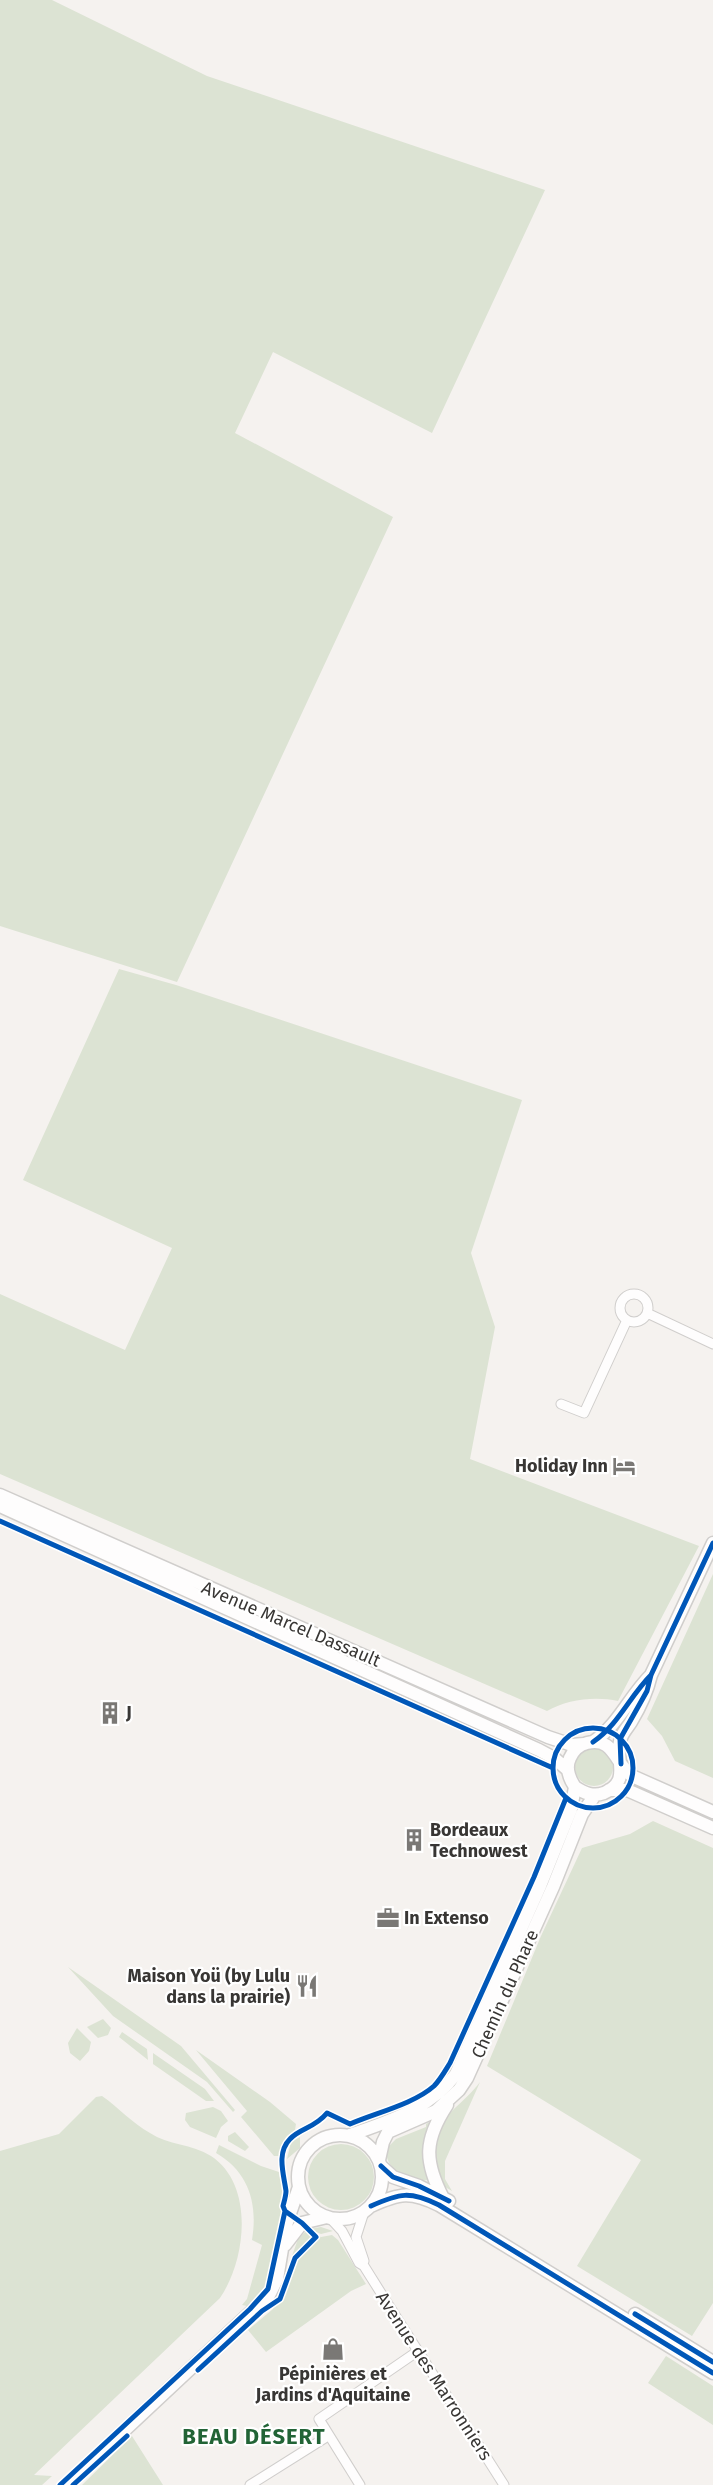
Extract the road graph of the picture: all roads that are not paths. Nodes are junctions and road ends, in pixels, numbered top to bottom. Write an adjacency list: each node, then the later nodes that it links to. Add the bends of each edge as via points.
1 (647, 1313): 2 (street, via 637,1322); 2 (street, via 645,1300 637,1295 627,1296 620,1307); 3 (street)
2 (626, 1320): 4 (street, via 584,1413)
3 (713, 1344)
4 (561, 1404)
5 (0, 1495): 9 (main road, Avenue Marcel Dassault, via 548,1737 572,1745)
6 (0, 1506): 11 (main road, Avenue Marcel Dassault, via 539,1750)
7 (713, 1543): 8 (main road)
8 (651, 1675): 9 (main road, via 615,1723); 10 (main road, via 647,1692 620,1739)
9 (588, 1743): 10 (main road, via 602,1743 611,1748); 11 (main road, via 570,1757)
10 (620, 1764): 13 (main road, via 618,1782); 15 (main road, via 632,1776)
11 (568, 1770): 12 (main road)
12 (575, 1787): 14 (main road); 18 (main road, Chemin du Phare, via 571,1809 540,1886 456,2074 428,2102)
13 (609, 1790): 14 (main road); 16 (main road, via 627,1790)
14 (595, 1795): 17 (main road, Chemin du Phare, via 582,1814 553,1887 467,2078)
15 (713, 1812)
16 (713, 1828)
17 (449, 2101): 19 (main road, Chemin du Phare, via 388,2132); 21 (main road, via 434,2125 428,2148 429,2162)
18 (350, 2135): 19 (main road, via 367,2144); 20 (main road, via 328,2136 313,2144 300,2164)
19 (380, 2163): 21 (main road, via 393,2177); 22 (main road, via 381,2187)
20 (299, 2187): 23 (main road, via 309,2206); 24 (main road, via 286,2225)
21 (443, 2198): 27 (main road)
22 (367, 2209): 23 (main road, via 348,2219); 25 (street, Avenue des Marronniers, via 356,2237); 28 (main road, via 402,2194 415,2195 439,2205)
23 (329, 2218): 24 (main road, via 302,2223); 25 (street, Avenue des Marronniers, via 342,2231)
24 (283, 2248): 30 (main road, via 274,2287 260,2305)
25 (364, 2266): 26 (street, Avenue des Marronniers)
26 (418, 2351): 29 (street, via 319,2420); 33 (street, Avenue des Marronniers)
27 (713, 2362)
28 (713, 2373)
29 (328, 2436): 31 (street); 32 (street)
30 (66, 2485)
31 (250, 2485)
32 (360, 2485)
33 (504, 2485)

